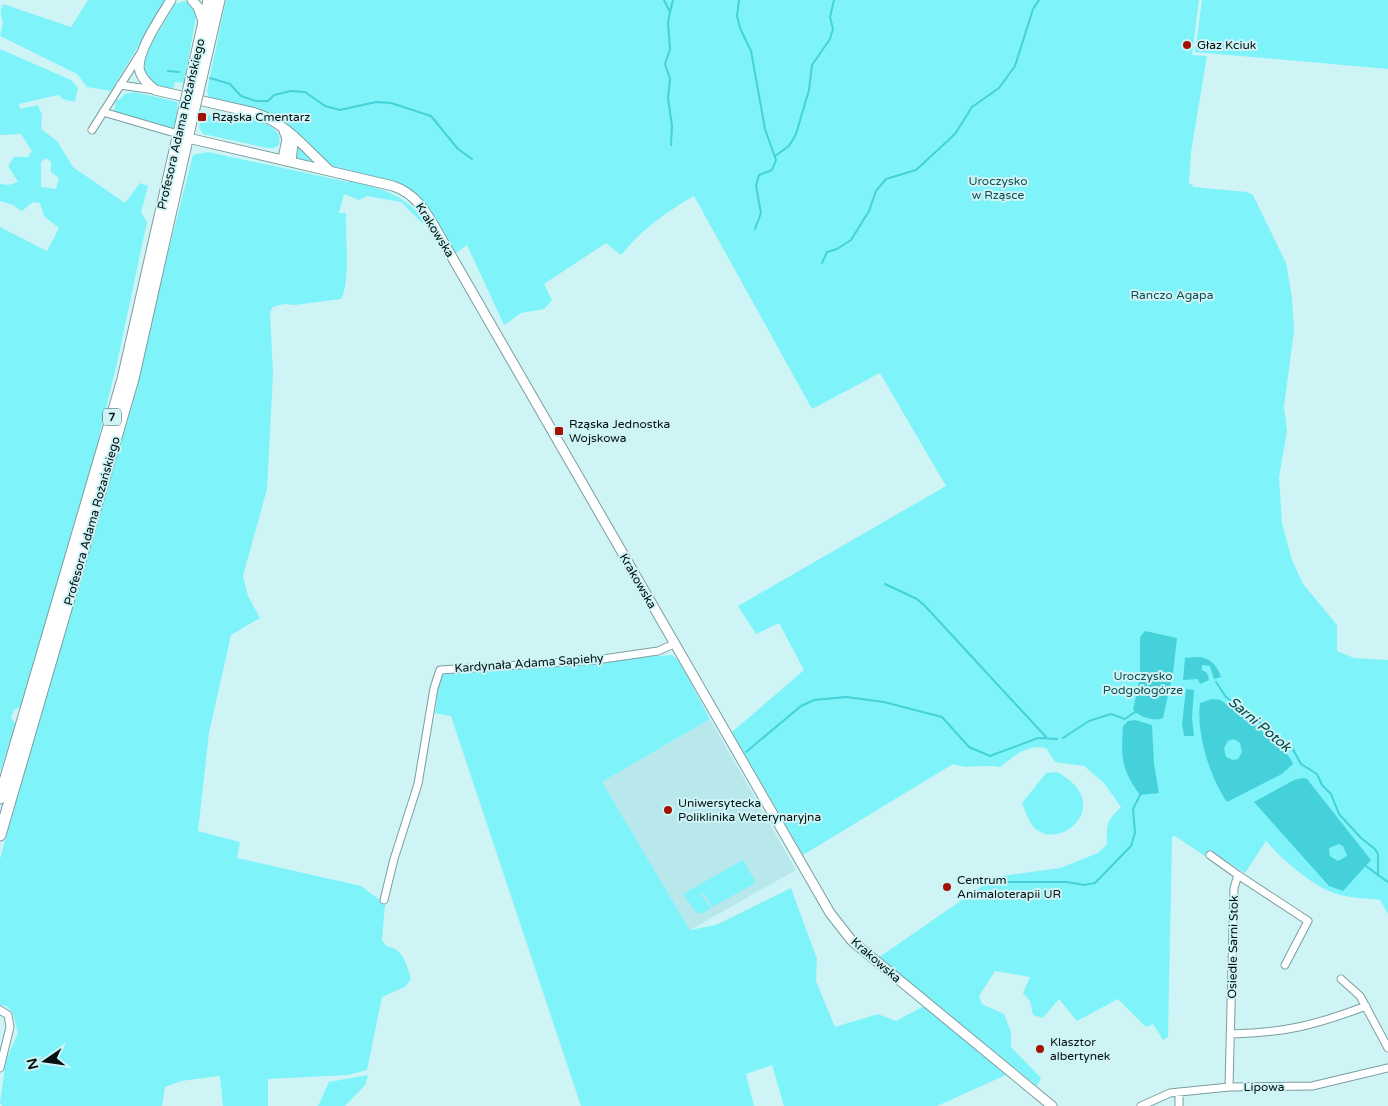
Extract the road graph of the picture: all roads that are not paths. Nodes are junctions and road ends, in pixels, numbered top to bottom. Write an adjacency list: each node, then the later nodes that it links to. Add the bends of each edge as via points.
1 (192, 0): 5 (street)
2 (209, 0): 5 (main road, Profesora Adama Rożańskiego / 7)
3 (219, 0): 7 (main road, Profesora Adama Rożańskiego / 7)
4 (172, 1): 6 (street)
5 (204, 24): 7 (main road, Profesora Adama Rożańskiego / 7)
6 (141, 51): 8 (street); 9 (street, via 140,72)
7 (196, 77): 13 (main road, Profesora Adama Rożańskiego / 7, bridge)
8 (120, 85): 9 (street); 10 (street)
9 (155, 90): 11 (street, via 255,113)
10 (103, 112): 12 (street); 13 (street)
11 (283, 128): 14 (street); 15 (street, via 287,139)
12 (92, 130)
13 (183, 136): 15 (street, Krakowska); 18 (main road, Profesora Adama Rożańskiego / 7, via 123,379); 19 (main road, Profesora Adama Rożańskiego / 7, via 131,387)
14 (294, 136): 15 (street); 16 (street)
15 (287, 160): 16 (street, Krakowska)
16 (329, 170): 17 (street, Krakowska, via 402,189 424,210)
17 (674, 644): 22 (street, Kardynała Adama Sapiehy, via 658,651 596,660 440,670 418,784); 33 (street, Krakowska, via 800,863 852,942)
18 (0, 798)
19 (0, 835)
20 (1210, 855): 21 (street)
21 (1238, 875): 23 (street, Osiedle Sarni Stok, via 1308,921); 27 (street, Osiedle Sarni Stok, via 1234,888)
22 (384, 900)
23 (1285, 965)
24 (1341, 979): 25 (street)
25 (1366, 1006): 27 (street, via 1323,1022 1284,1031); 28 (street)
26 (0, 1010): 29 (street, via 10,1018 10,1027)
27 (1231, 1034): 31 (street, Osiedle Sarni Stok)
28 (1388, 1048)
29 (0, 1068)
30 (1388, 1068): 31 (street, Lipowa, via 1312,1086)
31 (1229, 1087): 32 (street, Lipowa)
32 (1178, 1092): 34 (street, Lipowa); 35 (street)
33 (1052, 1106)
34 (1141, 1106)
35 (1180, 1106)

